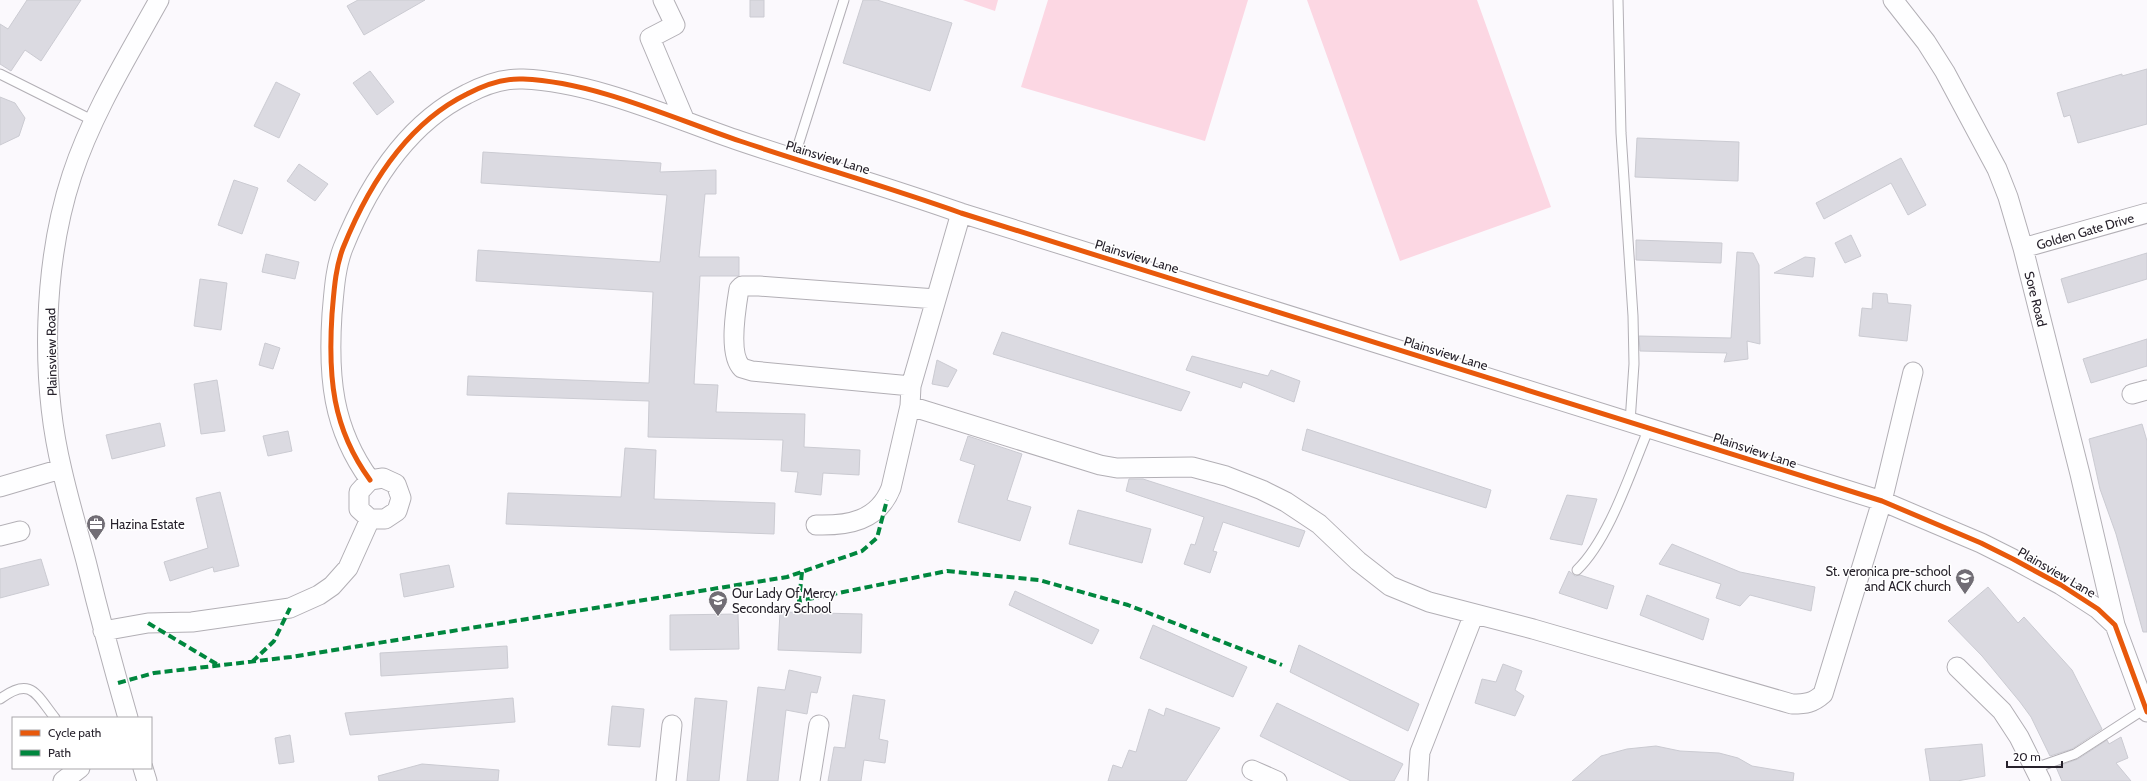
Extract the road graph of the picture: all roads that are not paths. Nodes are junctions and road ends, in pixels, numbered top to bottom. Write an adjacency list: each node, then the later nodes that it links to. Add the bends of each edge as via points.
1 (159, 0): 7 (street, Plainsview Road)
2 (664, 0): 8 (street, via 676,25 650,38)
3 (844, 0): 9 (lane)
4 (1618, 0): 17 (lane, via 1621,133 1633,316 1634,364)
5 (1893, 0): 12 (street, Sore Road, via 1926,42 1962,102 1997,169)
6 (0, 74): 7 (lane)
7 (94, 121): 19 (street, Plainsview Road, via 72,175 60,217 51,270 48,372)
8 (685, 121): 9 (street, Plainsview Lane); 20 (street, Plainsview Lane, via 567,85 521,78 486,84 446,104 410,136 356,216 338,262 333,304 330,354 333,390 339,418 355,459)
9 (794, 158): 10 (street, Plainsview Lane)
10 (961, 213): 13 (street); 17 (street, Plainsview Lane)
11 (2147, 213): 12 (street, Golden Gate Drive)
12 (2023, 248): 29 (street, Sore Road)
13 (936, 299): 15 (street); 15 (street, via 759,286 742,286 739,289 734,346 736,359 742,368)
14 (1913, 372): 22 (street)
15 (911, 386): 16 (street)
16 (910, 406): 24 (street, via 887,500 878,510 859,521 833,526); 28 (street, via 1100,465 1117,468 1192,467 1255,487 1286,502 1319,524 1358,561 1390,586 1429,602)
17 (1630, 422): 18 (street, Plainsview Lane)
18 (1649, 428): 22 (street, Plainsview Lane); 27 (lane, via 1613,514 1591,554)
19 (61, 469): 21 (street); 30 (street, Plainsview Road)
20 (370, 480): 23 (street, via 359,492 359,509); 23 (street, via 383,478 396,484 401,498 397,511 385,520)
21 (0, 487)
22 (1882, 502): 28 (street, via 1823,694 1814,702 1792,704); 29 (street, Plainsview Lane, via 1981,543 2033,569 2098,609)
23 (370, 519): 30 (street, via 348,568 319,596 290,608 192,622 148,623)
24 (816, 525)
25 (20, 531): 26 (street)
26 (0, 536)
27 (1577, 570)
28 (1474, 614): 47 (street, via 1420,752)
29 (2115, 625): 33 (street, Plainsview Lane)
30 (103, 631): 35 (street, Plainsview Road)
31 (1956, 667): 41 (street, via 2002,712)
32 (0, 699): 34 (lane, via 12,690 24,687 34,691)
33 (2146, 710): 41 (lane)
34 (54, 717)
35 (128, 717)
36 (672, 725): 44 (street)
37 (819, 725): 45 (street)
38 (79, 769): 42 (street)
39 (143, 769): 43 (street)
40 (1252, 770): 46 (street)
41 (2038, 775)
42 (63, 781)
43 (147, 781)
44 (666, 781)
45 (810, 781)
46 (1277, 781)
47 (1418, 781)

